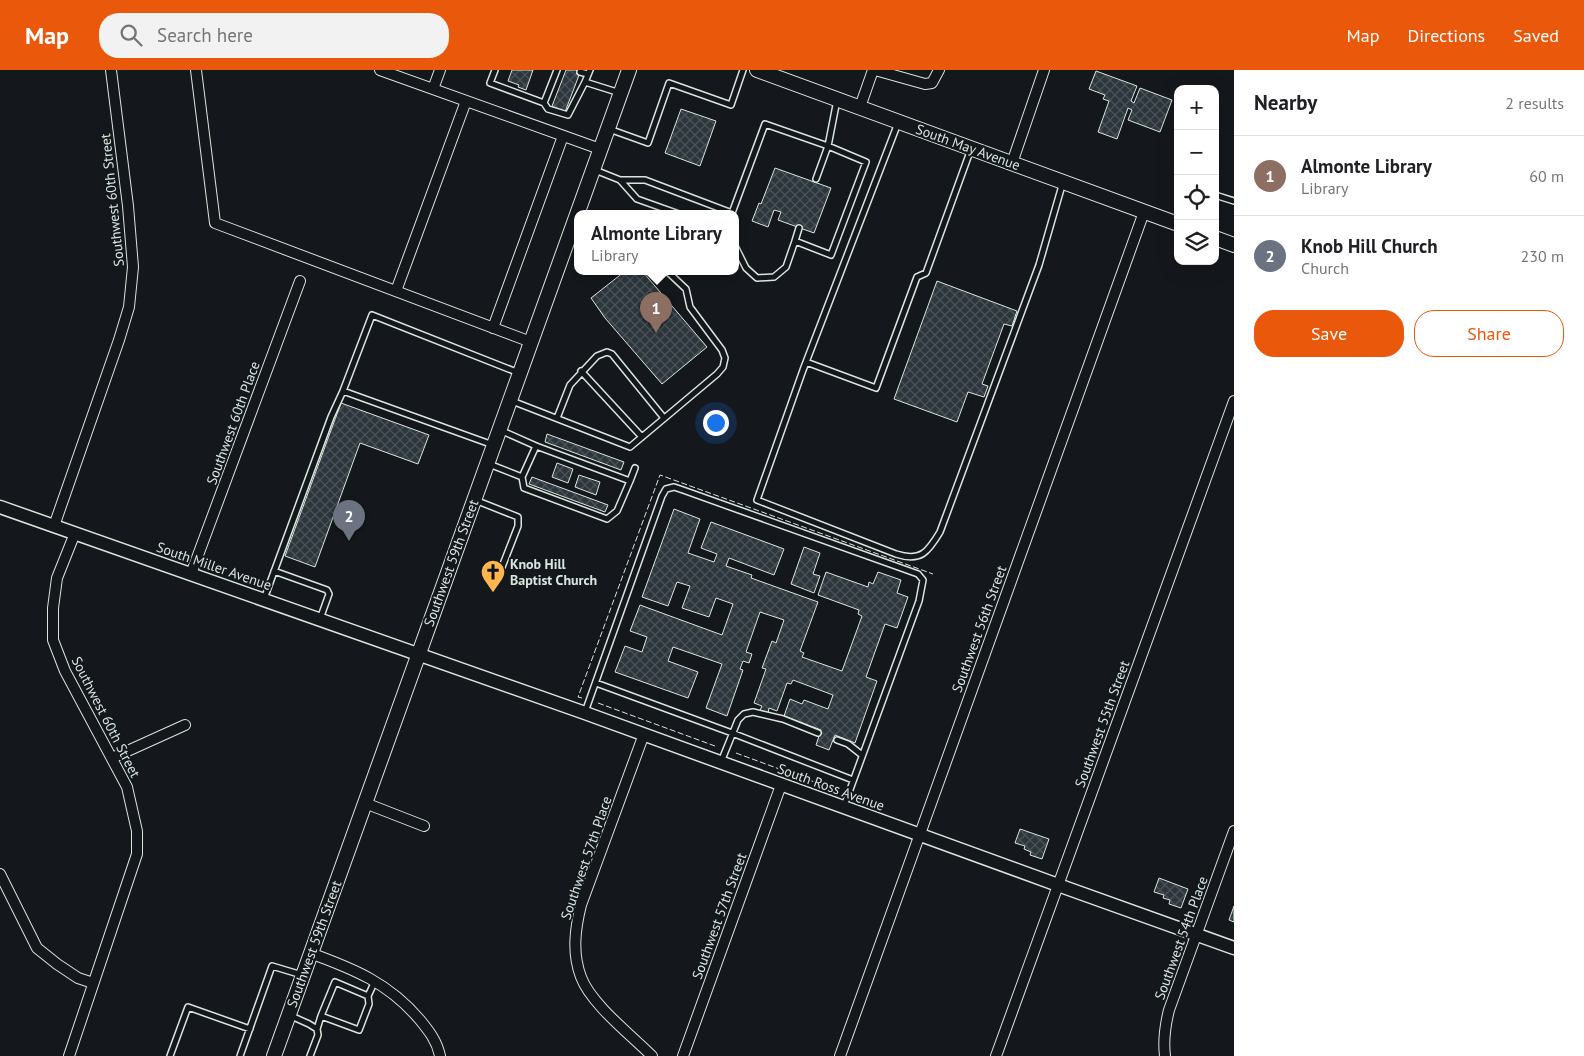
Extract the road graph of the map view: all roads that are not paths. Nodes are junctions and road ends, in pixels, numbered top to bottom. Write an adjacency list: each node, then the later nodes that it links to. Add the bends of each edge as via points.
1 (111, 70): 77 (street, Southwest 60th Street, via 134,267 129,307)
2 (196, 70): 56 (street, via 215,223)
3 (380, 70): 21 (street)
4 (440, 70): 21 (street)
5 (557, 70): 16 (lane)
6 (629, 70): 24 (main road, Southwest 59th Street)
7 (743, 70): 30 (lane, via 731,105 670,83 648,142)
8 (757, 70): 15 (main road, South May Avenue)
9 (874, 70): 10 (street, via 925,84 932,83); 28 (street)
10 (939, 70)
11 (1044, 70): 35 (street)
12 (493, 71): 27 (lane, via 490,83)
13 (580, 72): 14 (lane)
14 (589, 72): 18 (lane)
15 (781, 74): 25 (main road, South May Avenue)
16 (554, 77): 17 (lane); 22 (lane)
17 (562, 80)
18 (585, 82): 20 (lane); 24 (lane)
19 (575, 85): 20 (lane)
20 (582, 88): 27 (lane, via 573,99 568,115 548,109)
21 (433, 89): 26 (street)
22 (549, 90): 23 (lane); 27 (lane)
23 (557, 93)
24 (620, 93): 30 (main road, Southwest 59th Street)
25 (837, 99): 28 (main road, South May Avenue); 32 (lane)
26 (466, 101): 31 (street); 56 (street)
27 (544, 103)
28 (860, 107): 29 (main road, South May Avenue)
29 (898, 121): 33 (main road, South May Avenue); 59 (lane)
30 (608, 128): 34 (main road, Southwest 59th Street)
31 (562, 136): 34 (street); 57 (street)
32 (828, 146): 37 (lane); 45 (lane, via 764,124); 51 (lane, via 866,162 831,255)
33 (972, 148): 35 (main road, South May Avenue); 59 (lane, via 926,273 917,277 876,388)
34 (600, 149): 36 (main road, Southwest 59th Street)
35 (1012, 163): 39 (main road, South May Avenue)
36 (593, 170): 38 (lane); 42 (main road, Southwest 59th Street)
37 (816, 179)
38 (620, 180): 43 (lane, via 637,199); 44 (lane, via 644,180)
39 (1063, 182): 46 (main road, South May Avenue); 59 (lane, via 1039,265 940,532 930,548 920,556 907,558 757,500)
40 (1219, 195): 41 (lane)
41 (1234, 201)
42 (582, 210)
43 (668, 210)
44 (724, 210)
45 (733, 210)
46 (1144, 212): 47 (main road, South May Avenue); 101 (street, Southwest 56th Street)
47 (1174, 223)
48 (799, 228): 51 (lane)
49 (1219, 239): 52 (main road)
50 (573, 240): 58 (main road, Southwest 59th Street)
51 (795, 241): 53 (lane, via 786,267 774,277 757,278 746,268)
52 (1234, 245)
53 (739, 254)
54 (671, 275): 66 (lane, via 686,289 690,307 725,358 717,374)
55 (300, 281): 81 (street, Southwest 60th Place)
56 (396, 291): 57 (street)
57 (494, 328): 58 (street)
58 (531, 342): 61 (main road, Southwest 59th Street)
59 (806, 362)
60 (581, 371): 65 (lane, via 570,385); 66 (lane, via 602,353 612,354); 68 (lane)
61 (520, 373): 62 (lane, via 372,315); 63 (main road, Southwest 59th Street)
62 (343, 391): 69 (lane); 80 (lane)
63 (509, 400): 65 (lane); 67 (main road, Southwest 59th Street)
64 (1234, 400): 103 (street, Southwest 55th Street)
65 (557, 418): 68 (lane, via 630,447)
66 (664, 418): 68 (lane)
67 (499, 430): 69 (main road, Southwest 59th Street); 70 (lane)
68 (642, 437)
69 (494, 445): 71 (main road, Southwest 59th Street)
70 (536, 446): 73 (lane); 74 (lane)
71 (487, 464): 73 (lane); 75 (main road, Southwest 59th Street)
72 (634, 468): 74 (lane)
73 (522, 478): 74 (lane, via 524,488 608,519 617,511)
74 (630, 480)
75 (474, 500): 79 (lane, via 518,517 518,526); 84 (main road, Southwest 59th Street)
76 (0, 506): 77 (street, South Miller Avenue)
77 (54, 526): 78 (street, South Miller Avenue)
78 (75, 533): 81 (street, South Miller Avenue); 93 (street, Southwest 60th Street, via 57,578 53,640 65,672)
79 (502, 567)
80 (274, 571): 82 (lane); 83 (lane, via 327,590 329,594)
81 (191, 574): 82 (street, South Miller Avenue)
82 (264, 599): 83 (street, South Miller Avenue)
83 (320, 619): 84 (street, South Miller Avenue)
84 (418, 654): 86 (street, South Ross Avenue); 97 (main road, Southwest 59th Street)
85 (596, 683): 86 (lane); 88 (lane); 92 (lane, via 662,496 666,489 674,487 918,574 923,580 919,600)
86 (585, 712): 90 (street, South Ross Avenue)
87 (185, 725): 93 (street)
88 (732, 733): 89 (lane, via 738,720 753,712); 94 (lane); 95 (lane)
89 (818, 733)
90 (644, 734): 94 (street, South Ross Avenue); 121 (street, Southwest 57th Place, via 581,905 575,944 581,978 590,992)
91 (837, 740): 92 (lane)
92 (862, 755): 95 (lane)
93 (112, 758): 109 (street, Southwest 60th Street, via 127,787 137,830 137,854)
94 (721, 763): 96 (street, South Ross Avenue)
95 (853, 780): 98 (lane)
96 (781, 785): 98 (street, South Ross Avenue); 122 (street, Southwest 57th Street)
97 (365, 802): 99 (street); 106 (main road, Southwest 59th Street)
98 (843, 807): 101 (street, South Ross Avenue)
99 (424, 826)
100 (1234, 831): 104 (street, Southwest 54th Place)
101 (920, 834): 103 (street, South Ross Avenue); 123 (street, Southwest 56th Street)
102 (0, 874): 109 (street, via 37,948 78,978)
103 (1058, 885): 104 (street, South Ross Avenue); 124 (street, Southwest 55th Street)
104 (1197, 934): 105 (street, South Ross Avenue); 125 (street, Southwest 54th Place, via 1164,1028)
105 (1234, 948)
106 (310, 953): 107 (main road, Southwest 59th Street); 108 (street)
107 (302, 975): 111 (main road, Southwest 59th Street); 113 (lane, via 272,966)
108 (375, 980): 110 (lane); 120 (street, via 397,996 426,1028 438,1045)
109 (93, 983): 115 (street, Southwest 60th Street)
110 (368, 996): 112 (lane, via 335,982); 112 (lane, via 369,1004 359,1030)
111 (288, 1015): 114 (lane); 118 (main road, Southwest 59th Street)
112 (321, 1016): 114 (lane)
113 (250, 1029): 116 (lane, via 188,1007); 117 (lane)
114 (317, 1029): 119 (lane)
115 (69, 1056)
116 (170, 1056)
117 (240, 1056)
118 (274, 1056)
119 (310, 1056)
120 (440, 1056)
121 (652, 1056)
122 (683, 1056)
123 (840, 1056)
124 (996, 1056)
125 (1165, 1056)

